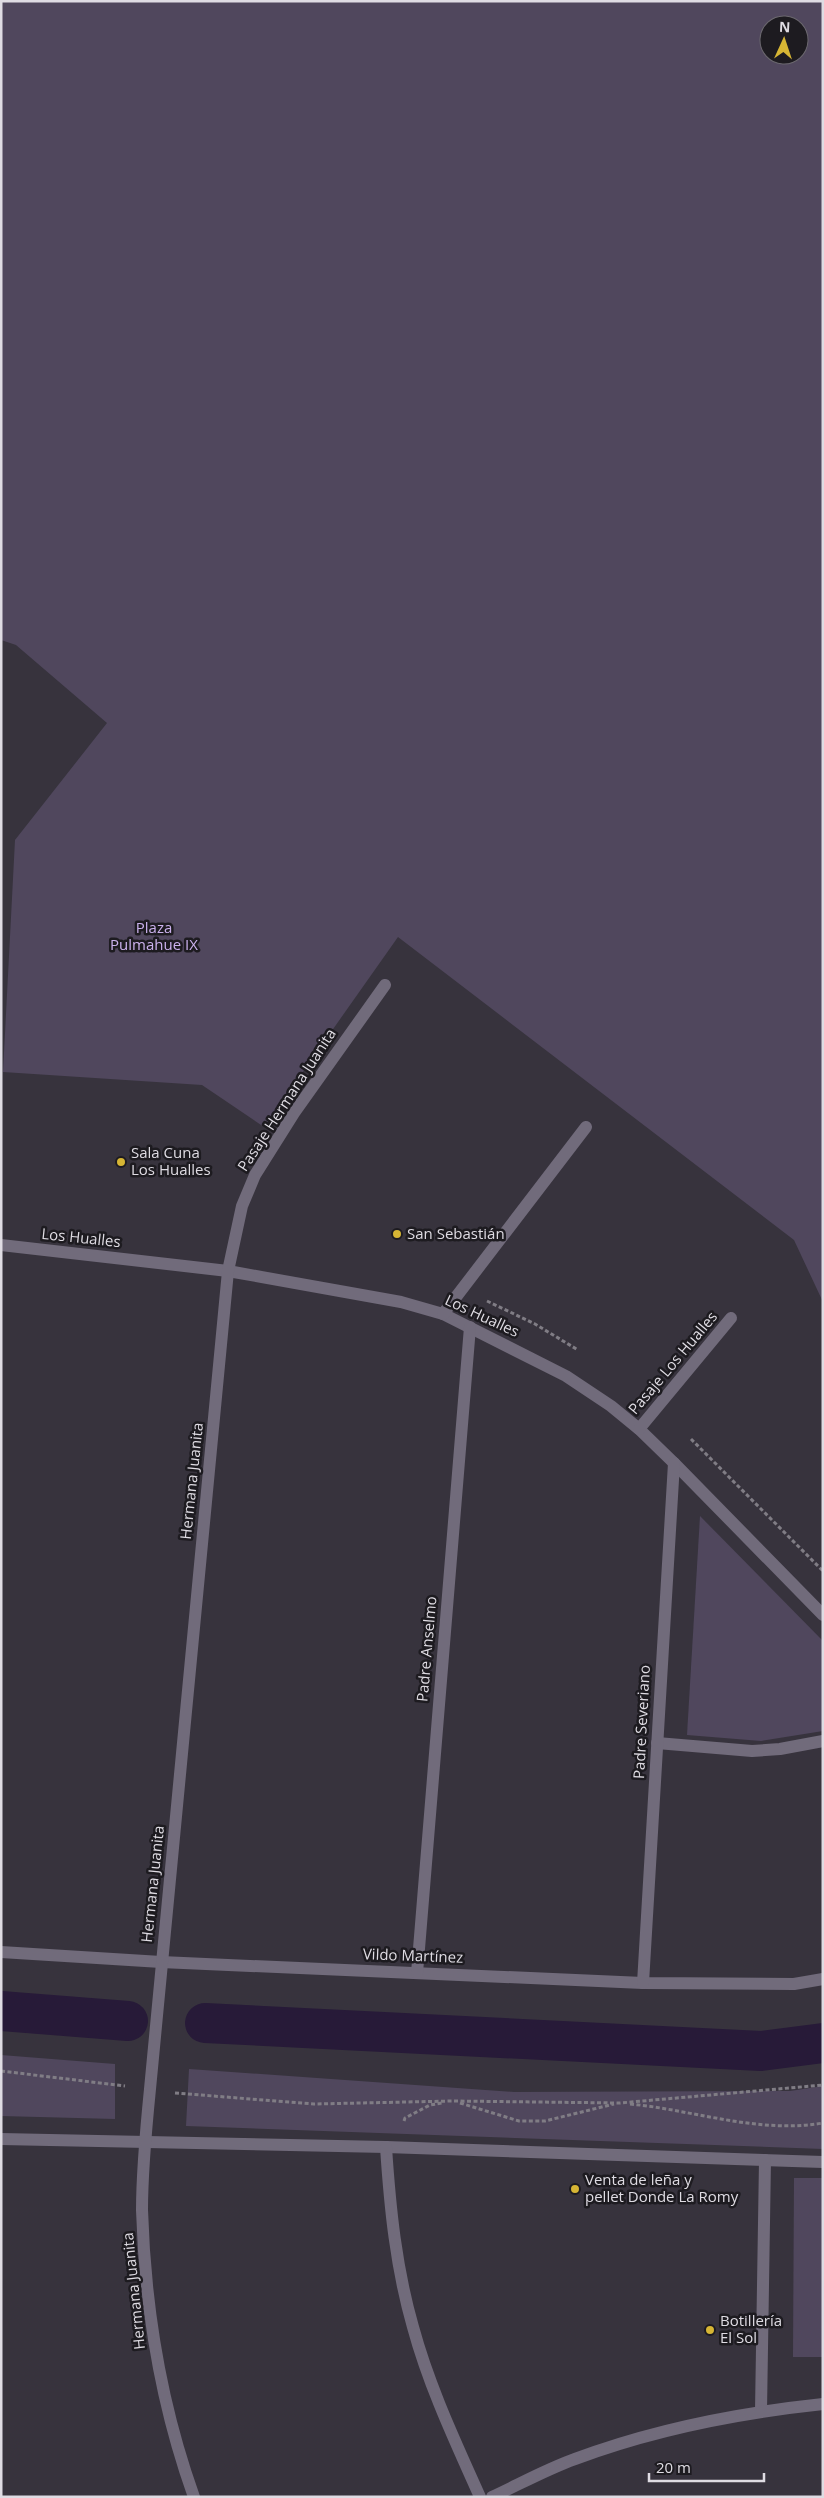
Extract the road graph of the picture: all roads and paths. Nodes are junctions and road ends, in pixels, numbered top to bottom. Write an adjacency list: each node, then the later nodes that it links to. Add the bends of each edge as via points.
1 (385, 985): 4 (street, Pasaje Hermana Juanita, via 294,1113 255,1175 242,1206)
2 (586, 1127): 5 (street)
3 (1, 1245): 4 (street, Los Hualles)
4 (228, 1271): 5 (street, Los Hualles, via 402,1302); 14 (street, Hermana Juanita)
5 (443, 1314): 7 (street, Los Hualles)
6 (731, 1318): 8 (street, Pasaje Los Hualles)
7 (470, 1327): 8 (street, Los Hualles, via 566,1376); 15 (street, Padre Anselmo)
8 (639, 1428): 9 (street, Los Hualles)
9 (674, 1463): 10 (street, Los Hualles); 12 (street, Padre Severiano)
10 (823, 1615)
11 (823, 1741): 12 (street, via 752,1751)
12 (657, 1743): 17 (street, Padre Severiano)
13 (1, 1952): 14 (street, Vildo Martínez)
14 (161, 1962): 15 (street, Vildo Martínez); 20 (street, Hermana Juanita)
15 (417, 1973): 17 (street, Vildo Martínez)
16 (823, 1980): 17 (street, Vildo Martínez, via 794,1984)
17 (643, 1983)
18 (1, 2071): 20 (path)
19 (823, 2086): 22 (path)
20 (150, 2089): 21 (path, via 314,2104); 25 (street, Hermana Juanita)
21 (453, 2101): 22 (path); 22 (path, via 519,2121 546,2122); 26 (path, via 430,2105 406,2118)
22 (620, 2103): 23 (path, via 665,2107 724,2120 776,2126)
23 (823, 2123)
24 (1, 2139): 25 (street)
25 (145, 2143): 26 (street); 31 (street, Hermana Juanita, via 145,2275 154,2341 167,2406)
26 (386, 2147): 27 (street); 32 (street, via 399,2268 413,2327 431,2384)
27 (765, 2160): 28 (street); 30 (street)
28 (823, 2162)
29 (823, 2404): 30 (street)
30 (760, 2411): 33 (street, via 635,2439 574,2459)
31 (194, 2497)
32 (480, 2497)
33 (492, 2497)

